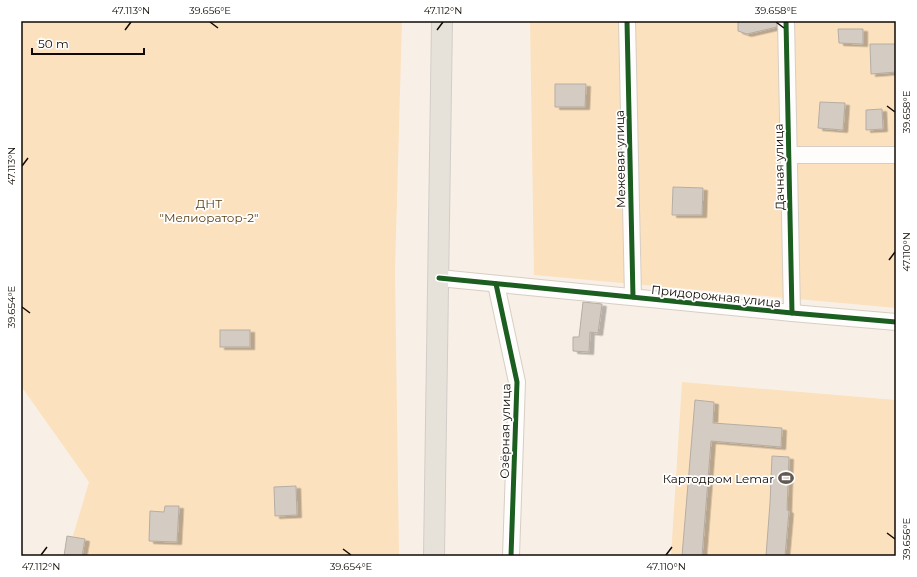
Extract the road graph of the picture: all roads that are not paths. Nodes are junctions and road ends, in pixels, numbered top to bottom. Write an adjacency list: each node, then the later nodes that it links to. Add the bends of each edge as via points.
1 (442, 21): 6 (main road)
2 (627, 21): 8 (street, Межевая улица)
3 (786, 21): 4 (street, Дачная улица)
4 (789, 155): 5 (street); 9 (street, Дачная улица)
5 (896, 155)
6 (439, 278): 7 (street, Придорожная улица); 11 (main road)
7 (496, 284): 8 (street, Придорожная улица); 12 (street, Озёрная улица, via 517,382)
8 (633, 297): 9 (street, Придорожная улица)
9 (792, 313): 10 (street, Придорожная улица)
10 (896, 322)
11 (434, 556)
12 (511, 556)

